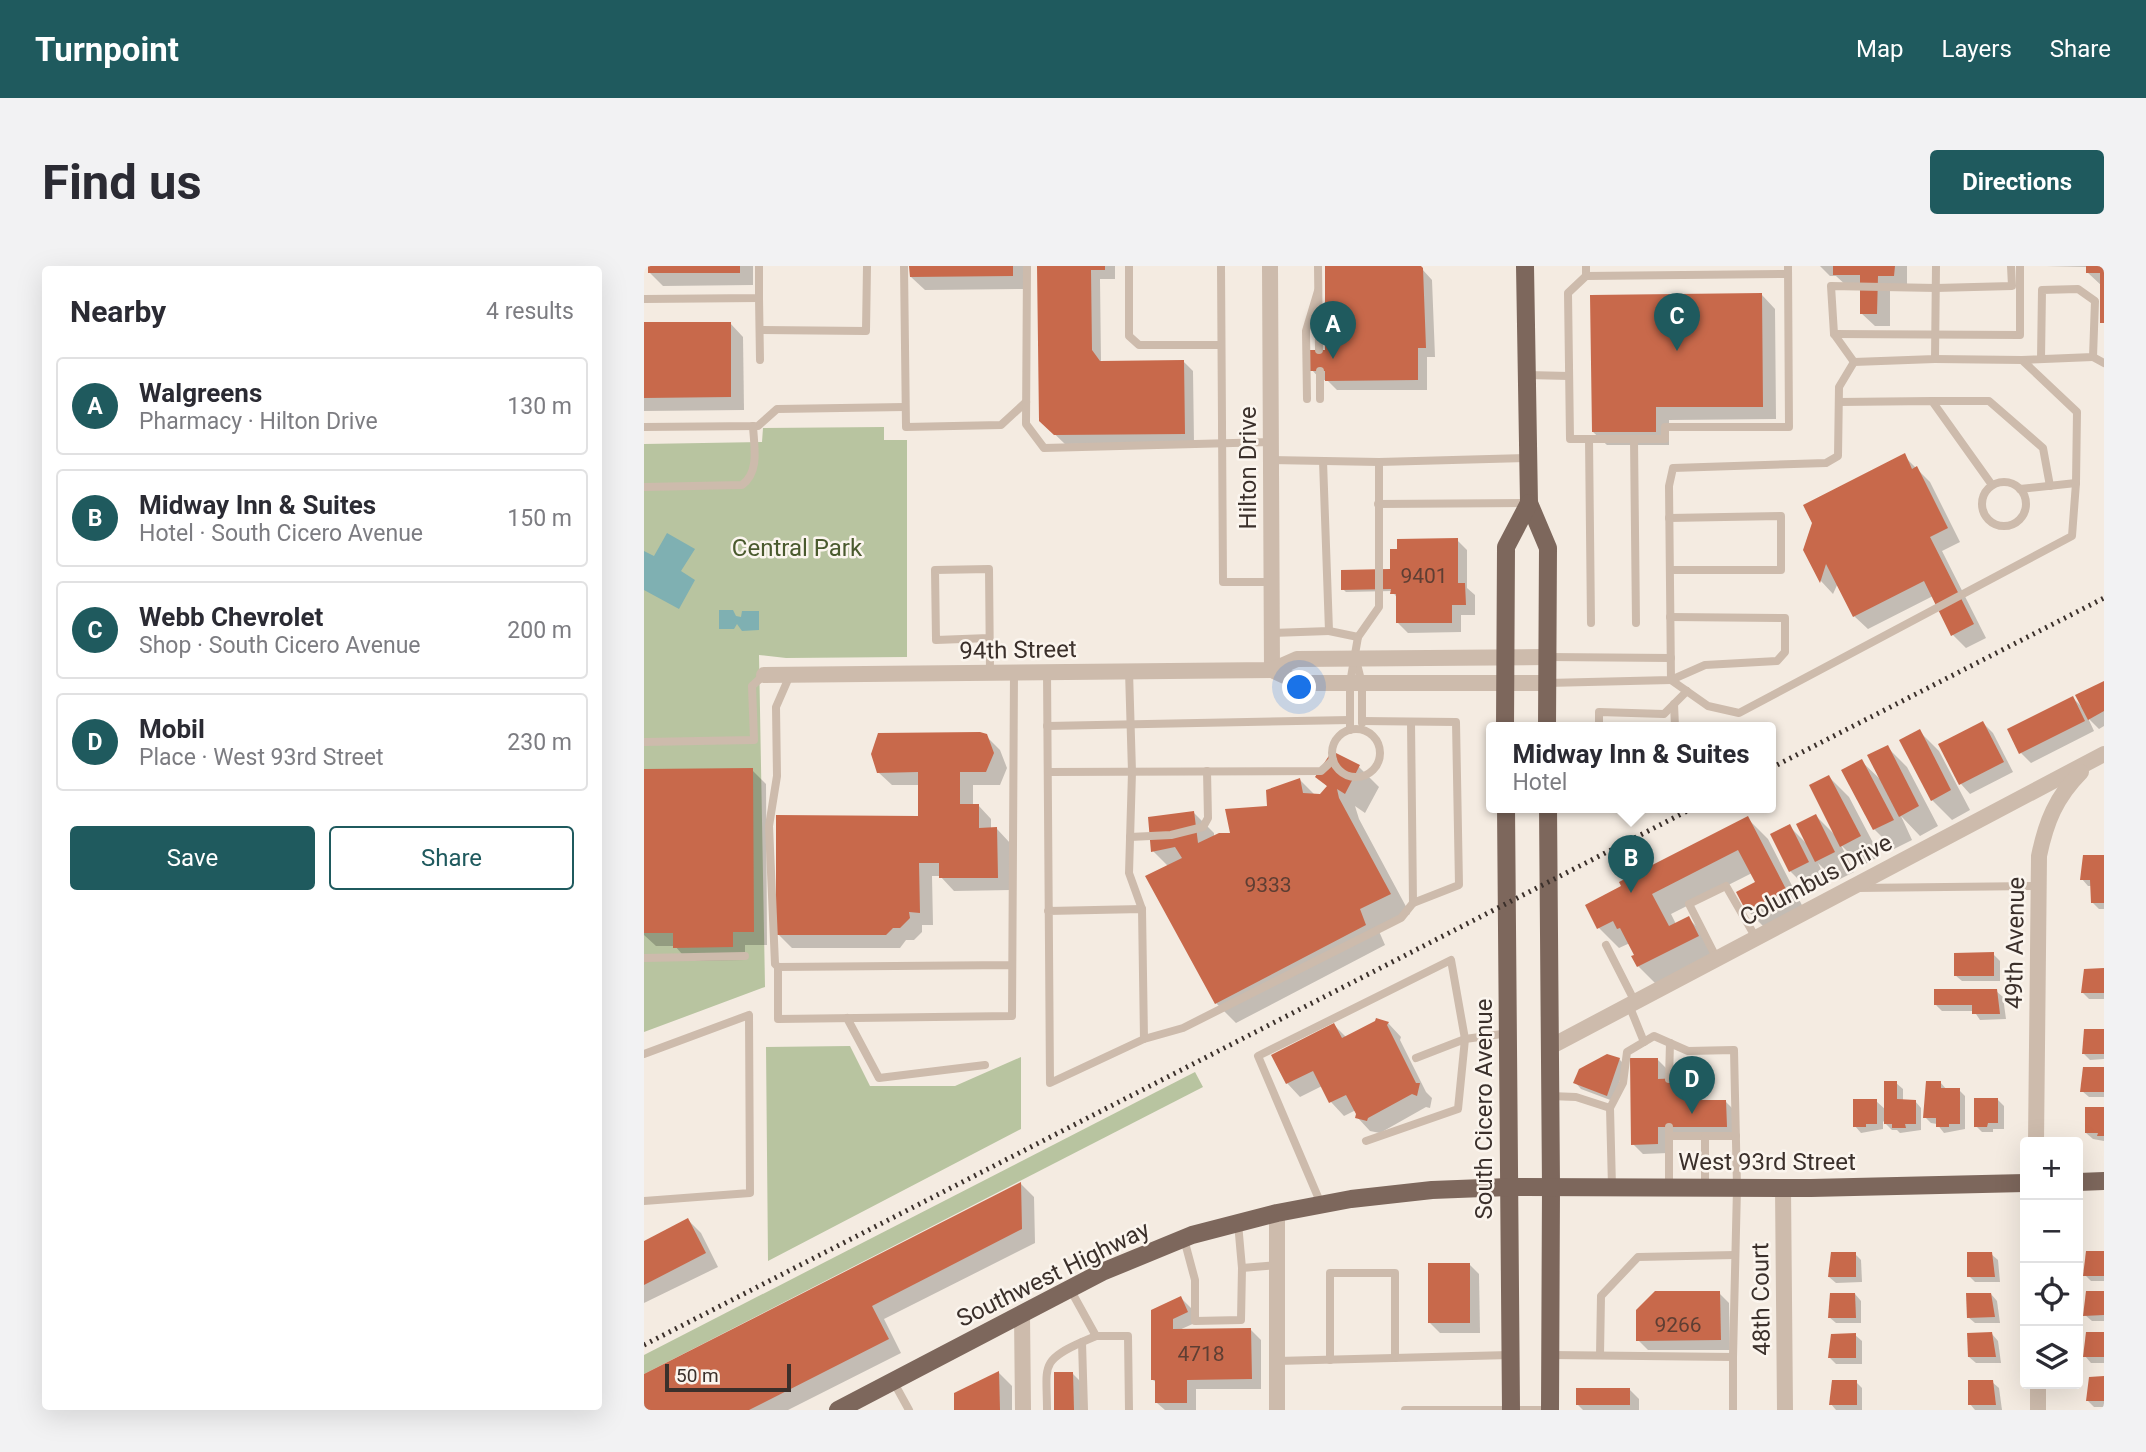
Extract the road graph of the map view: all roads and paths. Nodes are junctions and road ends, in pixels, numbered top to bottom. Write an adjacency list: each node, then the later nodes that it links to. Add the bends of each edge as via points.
1 (759, 266): 18 (lane)
2 (867, 266): 20 (lane, via 866,331)
3 (904, 266): 40 (lane)
4 (1027, 266): 37 (lane)
5 (1129, 266): 23 (lane, via 1129,336 1134,341 1139,345)
6 (1221, 266): 23 (lane)
7 (1270, 266): 45 (street, Hilton Drive)
8 (1318, 266): 17 (lane)
9 (1525, 266): 33 (main road)
10 (1586, 266): 15 (lane)
11 (1936, 266): 16 (lane)
12 (2011, 266): 16 (lane, via 2012,286)
13 (2020, 266): 22 (lane, via 2020,335)
14 (1788, 270): 15 (lane); 44 (lane, via 1789,427 1665,427 1665,439)
15 (1586, 276): 34 (lane, via 1568,293)
16 (1936, 288): 21 (lane, via 1831,286); 22 (lane)
17 (1318, 290): 24 (lane); 35 (lane, via 1306,331)
18 (759, 298): 19 (lane); 20 (lane)
19 (644, 299)
20 (760, 330): 28 (lane)
21 (1834, 334): 22 (lane); 30 (lane)
22 (1936, 335): 26 (lane)
23 (1221, 345): 46 (lane)
24 (1319, 350)
25 (2093, 357): 27 (lane); 27 (lane, via 2095,301 2078,289 2042,290); 31 (lane)
26 (1936, 359): 29 (lane); 30 (lane)
27 (2040, 359): 29 (lane)
28 (760, 360)
29 (2022, 360): 51 (lane, via 2077,412)
30 (1854, 362): 39 (lane, via 1839,387)
31 (2104, 363)
32 (1320, 371): 36 (lane)
33 (1527, 375): 34 (lane); 47 (main road)
34 (1569, 376): 43 (lane, via 1570,439)
35 (1307, 399)
36 (1320, 399)
37 (1026, 401): 40 (lane, via 1001,425 906,427); 46 (lane, via 1026,424 1044,448)
38 (1932, 401): 39 (lane); 52 (lane); 53 (lane, via 1989,401 2043,448)
39 (1839, 402): 58 (lane, via 1838,456 1826,463 1673,467)
40 (905, 407): 41 (lane, via 777,410)
41 (753, 426): 42 (lane); 54 (lane, via 754,467 742,485)
42 (644, 427)
43 (1589, 439): 44 (lane); 63 (lane)
44 (1634, 439): 62 (lane)
45 (1271, 442): 46 (lane); 48 (street, Hilton Drive)
46 (1222, 443): 60 (lane, via 1223,582)
47 (1528, 458): 50 (lane); 56 (main road)
48 (1271, 460): 49 (lane); 60 (street, Hilton Drive)
49 (1324, 461): 50 (lane); 64 (lane)
50 (1379, 462): 57 (lane)
51 (2077, 483): 53 (lane); 83 (lane, via 2072,536 1739,713 1708,706)
52 (1992, 485): 55 (lane, via 2007,482); 55 (lane, via 1983,497 1984,512 2001,525 2021,517 2026,503)
53 (2050, 486): 55 (lane)
54 (644, 487)
55 (2020, 489)
56 (1529, 503): 57 (lane); 68 (main road, via 1548,548); 69 (main road, via 1506,547)
57 (1378, 504): 66 (lane, via 1380,607)
58 (1669, 518): 59 (lane); 59 (lane, via 1781,516 1781,570)
59 (1670, 570): 61 (lane)
60 (1272, 582): 65 (street, Hilton Drive)
61 (1671, 617): 70 (lane); 79 (lane, via 1785,618 1785,652 1777,661 1705,665)
62 (1636, 622)
63 (1591, 623)
64 (1329, 631): 65 (lane); 66 (lane)
65 (1272, 633): 72 (street, Hilton Drive)
66 (1358, 637): 71 (lane)
67 (989, 638): 67 (lane, via 989,569 935,570 936,640); 76 (lane)
68 (1547, 657): 69 (street, 94th Street); 70 (lane); 82 (main road)
69 (1506, 658): 71 (street, 94th Street); 81 (main road)
70 (1671, 658): 79 (lane)
71 (1356, 659): 72 (street, 94th Street, via 1297,659); 80 (lane)
72 (1272, 670): 73 (street, 94th Street); 80 (street, 94th Street, via 1300,683)
73 (1129, 671): 75 (street, 94th Street); 90 (lane)
74 (1014, 672): 75 (street, 94th Street); 76 (street, 94th Street); 113 (lane)
75 (1047, 672): 93 (lane)
76 (990, 673): 78 (street, 94th Street)
77 (764, 675): 78 (street, 94th Street); 94 (lane, via 752,686 754,740)
78 (790, 675): 114 (lane, via 776,707 777,776 769,827)
79 (1671, 680): 82 (lane); 83 (lane)
80 (1356, 683): 81 (street, 94th Street); 91 (lane); 92 (lane)
81 (1505, 684): 82 (street, 94th Street); 86 (main road)
82 (1547, 684): 87 (main road)
83 (1686, 691): 84 (lane)
84 (1674, 704): 88 (lane, via 1664,714 1599,712); 89 (lane)
85 (1411, 722): 92 (lane); 105 (lane); 105 (lane, via 1456,722 1459,885)
86 (1505, 722)
87 (1547, 722)
88 (1599, 722)
89 (1675, 722)
90 (1130, 725): 91 (lane); 93 (lane); 99 (lane)
91 (1350, 725): 92 (lane); 96 (lane, via 1333,745)
92 (1362, 725): 96 (lane, via 1380,746 1375,768 1363,776 1348,776)
93 (1047, 726): 98 (lane)
94 (644, 742)
95 (2098, 757): 103 (street, 49th Avenue, via 2066,787 2054,806 2039,856); 104 (street, Columbus Drive)
96 (1333, 760): 97 (lane, via 1321,771)
97 (1208, 771): 99 (lane); 102 (lane, via 1208,818 1203,827 1171,835)
98 (1048, 772): 99 (lane); 107 (lane)
99 (1132, 772): 102 (lane)
100 (1506, 813): 117 (main road, South Cicero Avenue)
101 (1548, 813): 122 (main road)
102 (1130, 837): 106 (lane, via 1129,873)
103 (2037, 886): 104 (lane); 131 (street, 49th Avenue)
104 (1850, 888): 108 (street, Columbus Drive)
105 (1413, 903): 118 (lane, via 1401,918 1340,949 1183,1028)
106 (1142, 909): 107 (lane); 118 (lane)
107 (1048, 911): 118 (lane, via 1050,1083)
108 (1756, 938): 112 (street, Columbus Drive); 112 (lane, via 1726,886 1689,904)
109 (1606, 945): 115 (lane)
110 (745, 956): 111 (lane)
111 (644, 958)
112 (1717, 958): 115 (street, Columbus Drive)
113 (1012, 965): 114 (lane); 116 (lane, via 1012,1016)
114 (778, 967): 116 (lane, via 778,1018)
115 (1632, 1003): 120 (lane); 122 (street, Columbus Drive)
116 (847, 1018): 125 (lane, via 879,1078)
117 (1509, 1033): 119 (lane); 136 (main road, South Cicero Avenue)
118 (1144, 1039)
119 (1465, 1039): 124 (lane); 132 (lane, via 1458,1109); 144 (lane, via 1451,960 1258,1056)
120 (1644, 1042): 121 (lane, via 1654,1036); 128 (lane, via 1627,1052 1623,1083)
121 (1670, 1043): 126 (lane); 130 (lane, via 1688,1051 1734,1050)
122 (1550, 1046): 127 (main road)
123 (644, 1054): 143 (lane, via 749,1015 750,1193)
124 (1416, 1058)
125 (985, 1065)
126 (1669, 1079)
127 (1550, 1096): 128 (lane, via 1576,1097); 137 (main road)
128 (1610, 1108): 138 (lane)
129 (1705, 1136): 130 (lane); 139 (lane, via 1669,1131); 140 (lane)
130 (1736, 1136): 141 (lane)
131 (2036, 1137)
132 (1366, 1141)
133 (2104, 1181): 134 (main road)
134 (2083, 1182)
135 (2020, 1183): 142 (main road, West 93rd Street)
136 (1509, 1187): 137 (main road, West 93rd Street); 144 (main road, Southwest Highway, via 1432,1190); 155 (main road, South Cicero Avenue)
137 (1551, 1187): 138 (main road, West 93rd Street); 156 (main road)
138 (1612, 1187): 139 (main road, West 93rd Street)
139 (1669, 1187): 140 (main road, West 93rd Street)
140 (1705, 1188): 141 (main road, West 93rd Street)
141 (1737, 1188): 142 (main road, West 93rd Street); 148 (lane)
142 (1783, 1188): 175 (street, 48th Court)
143 (644, 1201)
144 (1322, 1204): 145 (main road, Southwest Highway)
145 (1277, 1213): 146 (main road, Southwest Highway); 149 (street)
146 (1238, 1223): 147 (main road, Southwest Highway); 150 (lane)
147 (1184, 1238): 150 (lane, via 1195,1280 1195,1321 1241,1320); 151 (main road, Southwest Highway)
148 (1735, 1255): 157 (lane, via 1638,1256 1601,1296); 158 (lane)
149 (1277, 1265): 150 (lane); 161 (street)
150 (1242, 1268)
151 (1070, 1289): 152 (main road, Southwest Highway); 153 (lane)
152 (1022, 1315): 162 (main road, Southwest Highway); 166 (street)
153 (1096, 1336): 154 (lane); 169 (lane, via 1128,1336)
154 (1082, 1342): 167 (lane, via 1053,1357 1046,1366); 168 (lane)
155 (1510, 1355): 159 (lane); 172 (main road, South Cicero Avenue)
156 (1551, 1355): 157 (lane); 173 (main road)
157 (1600, 1356): 158 (lane)
158 (1733, 1357): 174 (lane)
159 (1395, 1358): 160 (lane); 160 (lane, via 1395,1273 1330,1273)
160 (1330, 1360): 161 (lane)
161 (1277, 1361): 170 (street)
162 (893, 1381): 164 (main road, Southwest Highway); 165 (lane)
163 (2038, 1389): 176 (street)
164 (838, 1410)
165 (909, 1410)
166 (1023, 1410)
167 (1047, 1410)
168 (1084, 1410)
169 (1129, 1410)
170 (1277, 1410)
171 (1405, 1410): 172 (lane)
172 (1511, 1410): 173 (lane)
173 (1550, 1410)
174 (1733, 1410)
175 (1786, 1410)
176 (2038, 1410)

